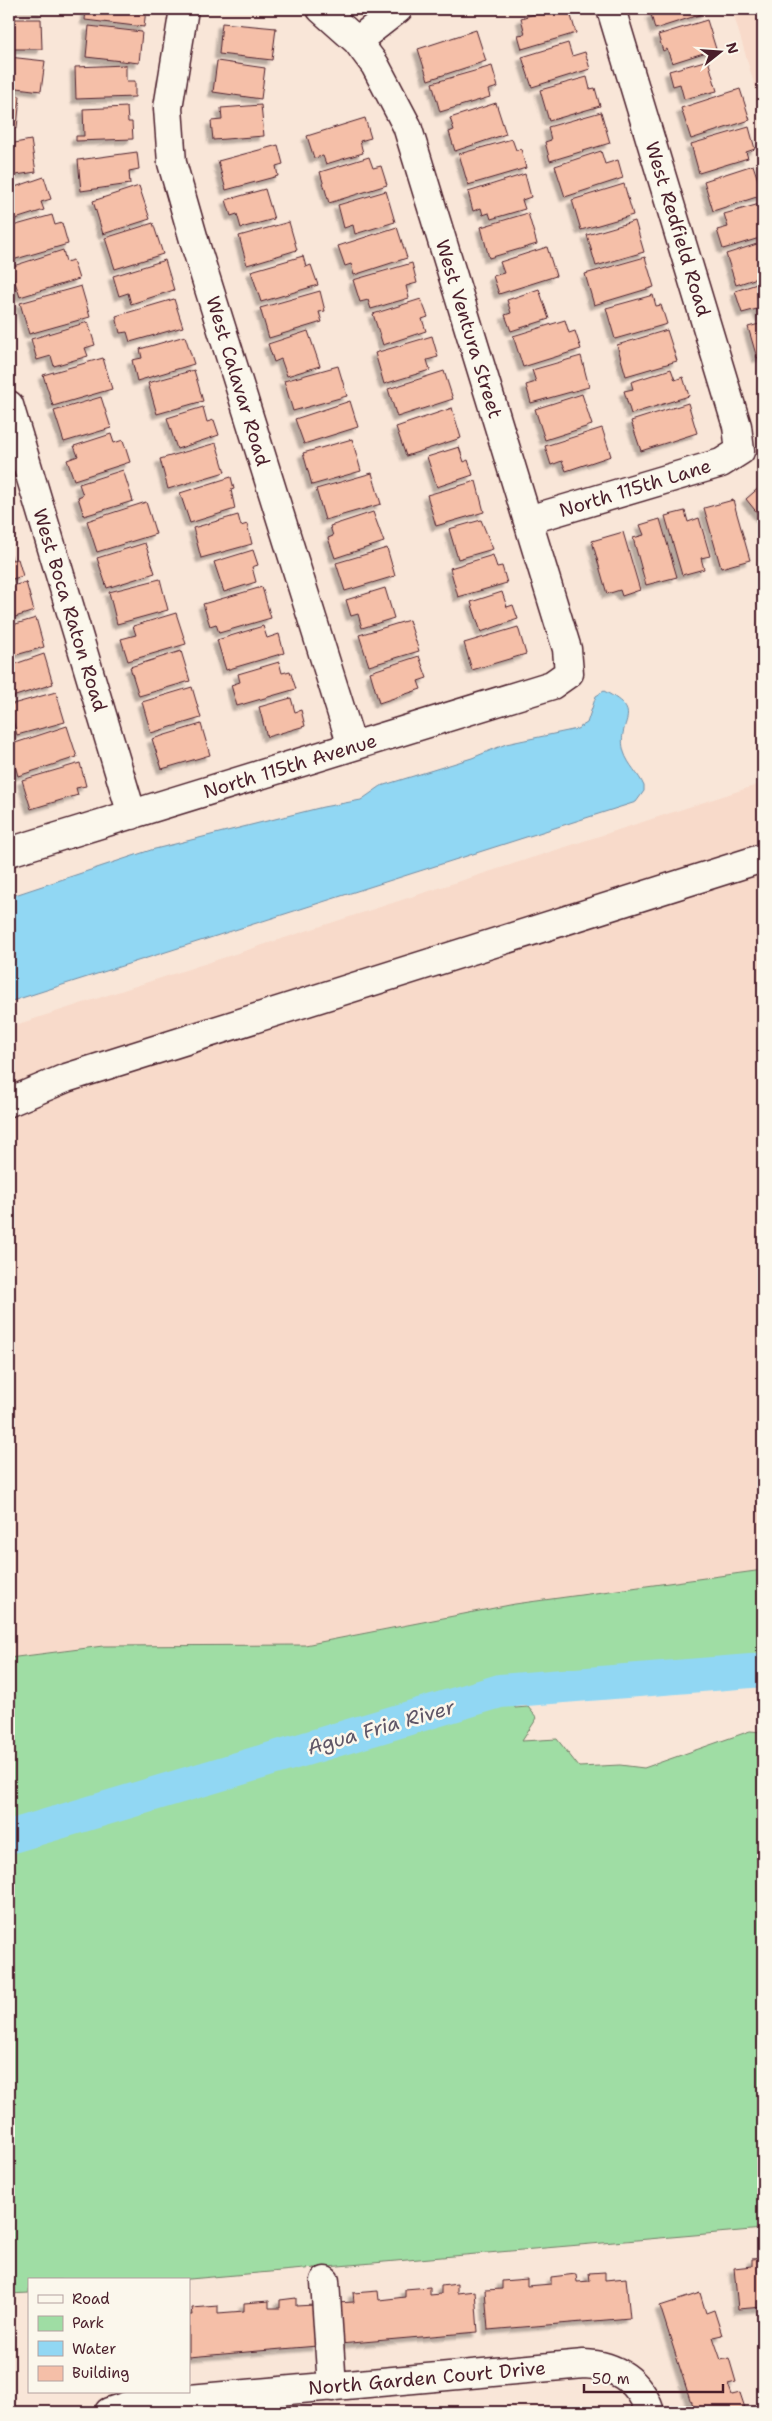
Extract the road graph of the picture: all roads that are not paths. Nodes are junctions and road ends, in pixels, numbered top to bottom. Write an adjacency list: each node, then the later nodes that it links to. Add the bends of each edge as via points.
1 (184, 9): 10 (street, West Calavar Road, via 168,108 172,163)
2 (321, 9): 5 (street, West Ventura Street)
3 (398, 9): 5 (street)
4 (611, 9): 7 (street, West Redfield Road, via 737,426)
5 (357, 41): 8 (street, West Ventura Street, via 387,86 407,126)
6 (9, 405): 11 (street, West Boca Raton Road)
7 (740, 451): 8 (street, North 115th Lane, via 721,463)
8 (528, 520): 9 (street, West Ventura Street, via 567,649)
9 (568, 673): 10 (street, North 115th Avenue, via 552,685)
10 (352, 746): 11 (street, North 115th Avenue)
11 (132, 815): 12 (street, North 115th Avenue)
12 (9, 852)
13 (763, 858): 14 (street, via 66,1078)
14 (9, 1102)
15 (325, 2281): 16 (street)
16 (332, 2387): 17 (street, North Garden Court Drive, via 133,2404); 18 (street, North Garden Court Drive, via 584,2364 605,2366 625,2376 640,2391)
17 (109, 2412)
18 (650, 2412)

